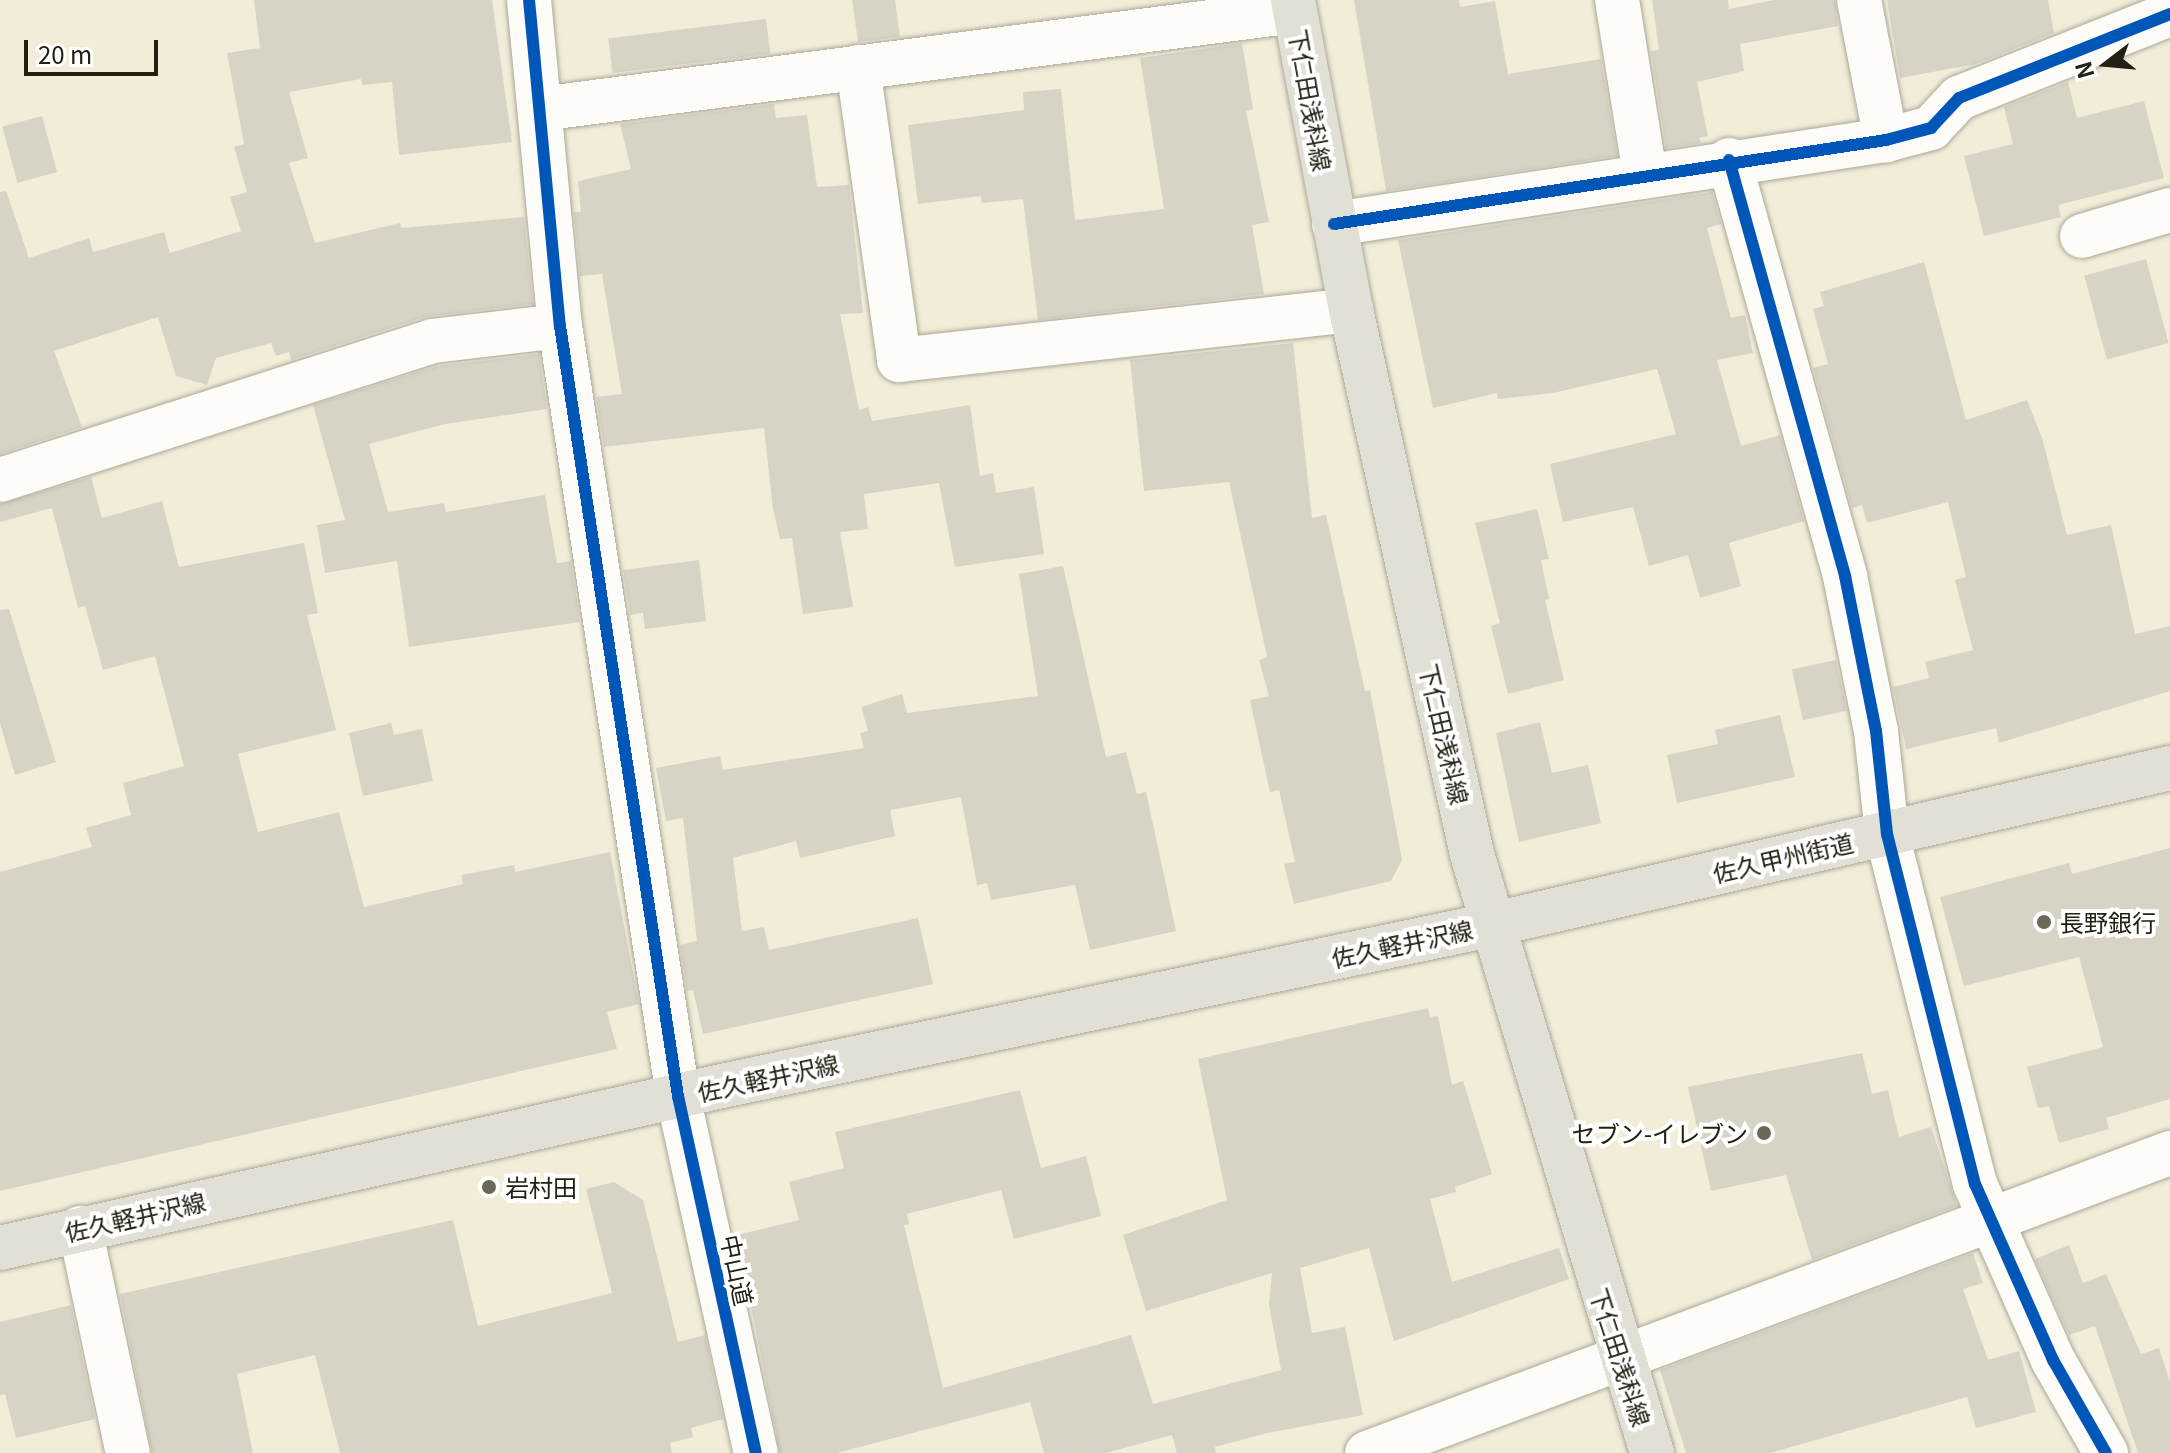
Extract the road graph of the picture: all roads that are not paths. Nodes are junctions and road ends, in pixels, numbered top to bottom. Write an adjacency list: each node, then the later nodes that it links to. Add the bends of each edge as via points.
1 (529, 0): 8 (street, 中山道)
2 (1617, 0): 11 (street)
3 (1859, 0): 9 (street)
4 (1294, 5): 7 (street); 13 (main road, 下仁田浅科線)
5 (2170, 14): 6 (street)
6 (2104, 18): 9 (street, via 1959,98 1931,128)
7 (858, 67): 8 (street); 15 (street, via 899,360)
8 (540, 109): 16 (street, 中山道)
9 (1886, 140): 10 (street)
10 (1729, 160): 11 (street); 19 (street, via 1845,576 1876,731)
11 (1645, 174): 13 (street)
12 (2170, 210): 14 (street)
13 (1334, 224): 15 (main road, 下仁田浅科線)
14 (2082, 236)
15 (1351, 310): 20 (main road, 下仁田浅科線)
16 (560, 326): 17 (street, via 432,341); 21 (street, 中山道)
17 (0, 480)
18 (2170, 768): 19 (main road, 佐久甲州街道)
19 (1887, 834): 20 (main road, 佐久甲州街道); 23 (street, via 1975,1184)
20 (1490, 925): 21 (main road, 佐久軽井沢線); 26 (main road, 下仁田浅科線)
21 (678, 1096): 24 (main road, 佐久軽井沢線); 28 (street, 中山道)
22 (2170, 1153): 23 (street)
23 (1990, 1222): 26 (street); 31 (street, via 2053,1360)
24 (80, 1228): 25 (main road, 佐久軽井沢線); 27 (street)
25 (0, 1248)
26 (1623, 1358): 29 (street); 30 (main road, 下仁田浅科線)
27 (128, 1453)
28 (756, 1453)
29 (1367, 1453)
30 (1652, 1453)
31 (2106, 1453)

